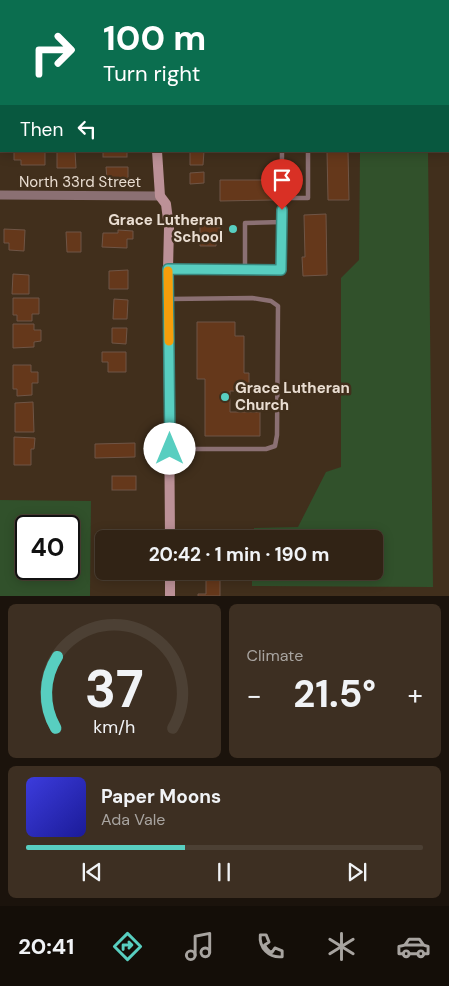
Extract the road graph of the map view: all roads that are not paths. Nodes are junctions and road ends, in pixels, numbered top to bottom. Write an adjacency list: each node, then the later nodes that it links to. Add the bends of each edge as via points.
1 (157, 152): 5 (street)
2 (282, 152): 6 (lane)
3 (308, 152): 6 (lane, via 308,198)
4 (0, 195): 5 (street, North 33rd Street)
5 (160, 196): 8 (street, via 166,204 169,228)
6 (282, 198): 7 (lane)
7 (282, 222): 9 (lane, via 281,270); 9 (lane, via 244,223)
8 (168, 269): 9 (lane); 10 (street)
9 (245, 270)
10 (169, 299): 11 (street); 11 (lane, via 252,298 278,306 278,435 275,446)
11 (170, 449): 12 (street)
12 (170, 530)
13 (170, 580): 14 (street)
14 (170, 596)

